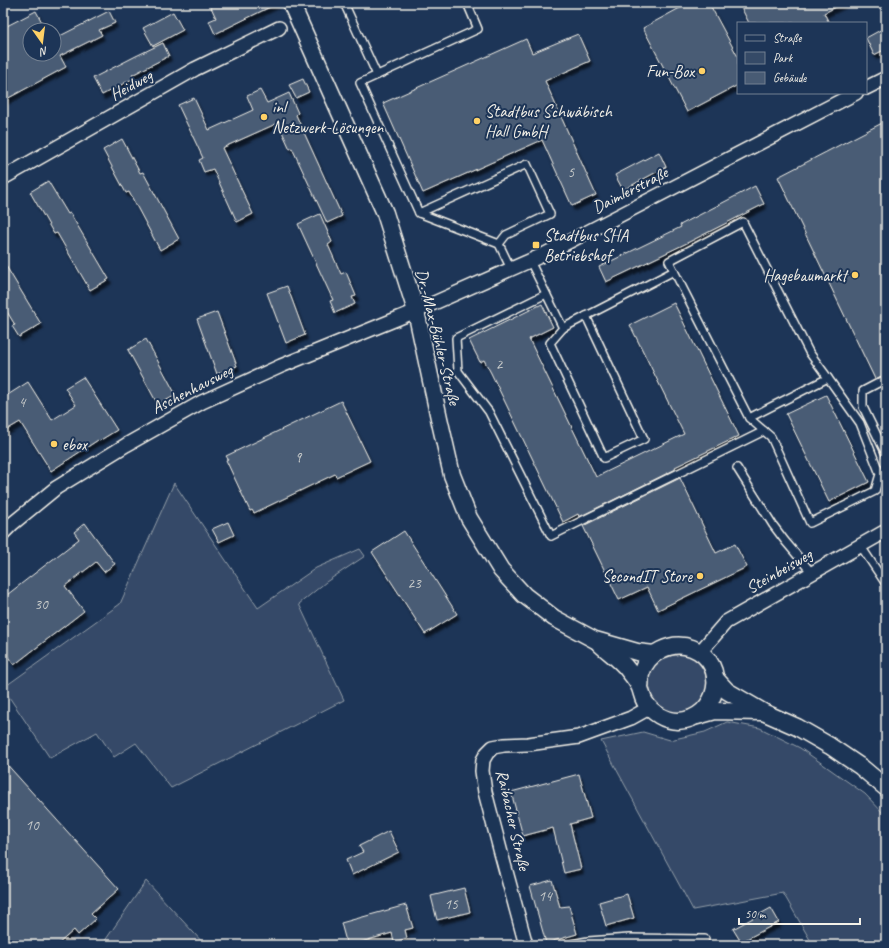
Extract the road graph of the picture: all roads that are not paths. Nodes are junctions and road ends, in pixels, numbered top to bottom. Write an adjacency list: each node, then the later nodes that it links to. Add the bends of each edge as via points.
1 (291, 3): 16 (street, Dr.-Max-Bühler-Straße, via 385,213)
2 (344, 3): 5 (lane)
3 (467, 3): 5 (lane, via 478,30)
4 (279, 28): 9 (street, Heidweg, via 195,70)
5 (377, 76): 10 (lane, via 360,83)
6 (886, 78): 7 (street)
7 (867, 88)
8 (854, 94): 12 (street, Daimlerstraße)
9 (3, 178)
10 (419, 213): 11 (lane); 11 (lane, via 527,164 550,214 506,235)
11 (499, 244): 13 (lane)
12 (530, 261): 13 (street, Daimlerstraße); 15 (lane)
13 (511, 269): 16 (street, Daimlerstraße)
14 (674, 271): 17 (lane); 19 (lane, via 669,261 743,222 809,352); 21 (lane)
15 (546, 294): 18 (lane); 22 (lane, via 456,338 458,371 489,412 551,536)
16 (416, 311): 25 (street, Aschenhausweg, via 281,366 202,402 56,488); 30 (street, Dr.-Max-Bühler-Straße, via 452,475 469,518 501,570 524,595 554,618)
17 (586, 316): 18 (lane); 18 (lane, via 644,438 604,458 550,342)
18 (563, 328)
19 (828, 378): 21 (lane); 22 (lane, via 860,423 880,474 875,491 810,522 771,437)
20 (886, 383): 23 (lane, via 884,380 863,391 863,408)
21 (749, 418): 22 (lane)
22 (764, 431)
23 (886, 454)
24 (736, 468): 28 (lane, via 781,536)
25 (6, 525)
26 (886, 531): 27 (street, Steinbeisweg)
27 (860, 545): 28 (street, Steinbeisweg); 29 (lane)
28 (812, 573): 31 (street, Steinbeisweg, via 726,622)
29 (886, 584)
30 (595, 640): 32 (street, Dr.-Max-Bühler-Straße); 34 (street, Dr.-Max-Bühler-Straße, via 627,668)
31 (700, 652): 32 (street, via 687,646 673,646); 33 (street, via 710,663)
32 (654, 654): 34 (street, via 641,675)
33 (715, 678): 36 (street, via 727,691); 37 (street, via 712,700)
34 (640, 687): 35 (street)
35 (649, 708): 37 (street, via 657,715 676,721); 40 (street, Raibacher Straße, via 632,718 579,737 504,745 493,747 487,752 482,771 485,792)
36 (763, 712): 37 (street, via 715,711); 38 (street, via 797,727 830,746)
37 (696, 716)
38 (886, 788)
39 (705, 939): 41 (lane, via 629,938)
40 (526, 945)
41 (565, 945)

